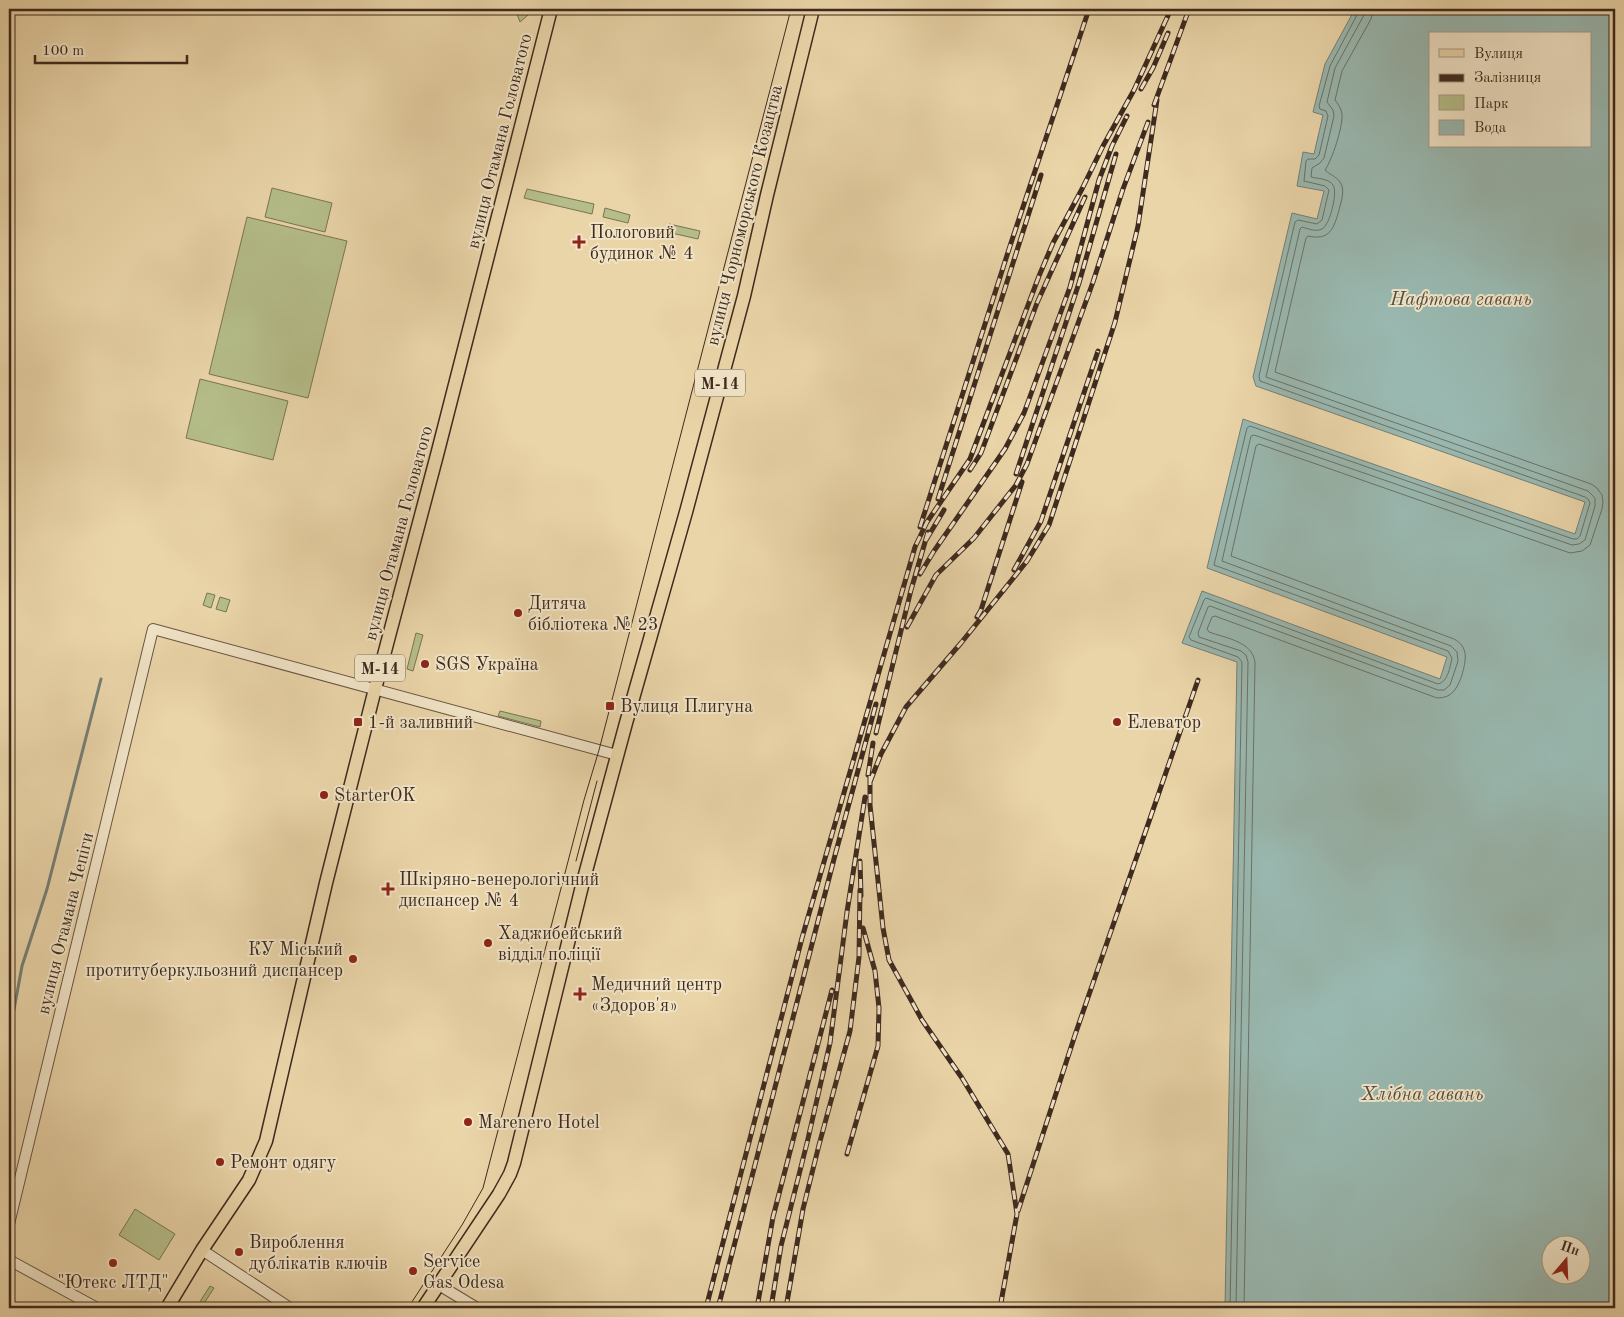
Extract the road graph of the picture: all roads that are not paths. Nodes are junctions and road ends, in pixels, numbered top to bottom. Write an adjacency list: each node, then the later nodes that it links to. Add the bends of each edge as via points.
1 (551, 9): 3 (main road, вулиця Отамана Головатого / М-14)
2 (813, 9): 4 (main road, вулиця Чорноморського Козацтва / М-14, via 744,296)
3 (375, 689): 4 (street); 5 (street, вулиця Отамана Чепіги, via 153,629); 6 (main road, вулиця Отамана Головатого / М-14, via 266,1141 250,1180)
4 (617, 755): 8 (main road, вулиця Чорноморського Козацтва / М-14, via 512,1168 499,1194)
5 (9, 1224)
6 (202, 1250): 10 (main road, вулиця Отамана Головатого / М-14); 11 (street)
7 (9, 1260): 9 (street)
8 (439, 1285): 12 (main road, вулиця Чорноморського Козацтва / М-14); 13 (street)
9 (97, 1308)
10 (167, 1308)
11 (290, 1308)
12 (423, 1308)
13 (478, 1308)

